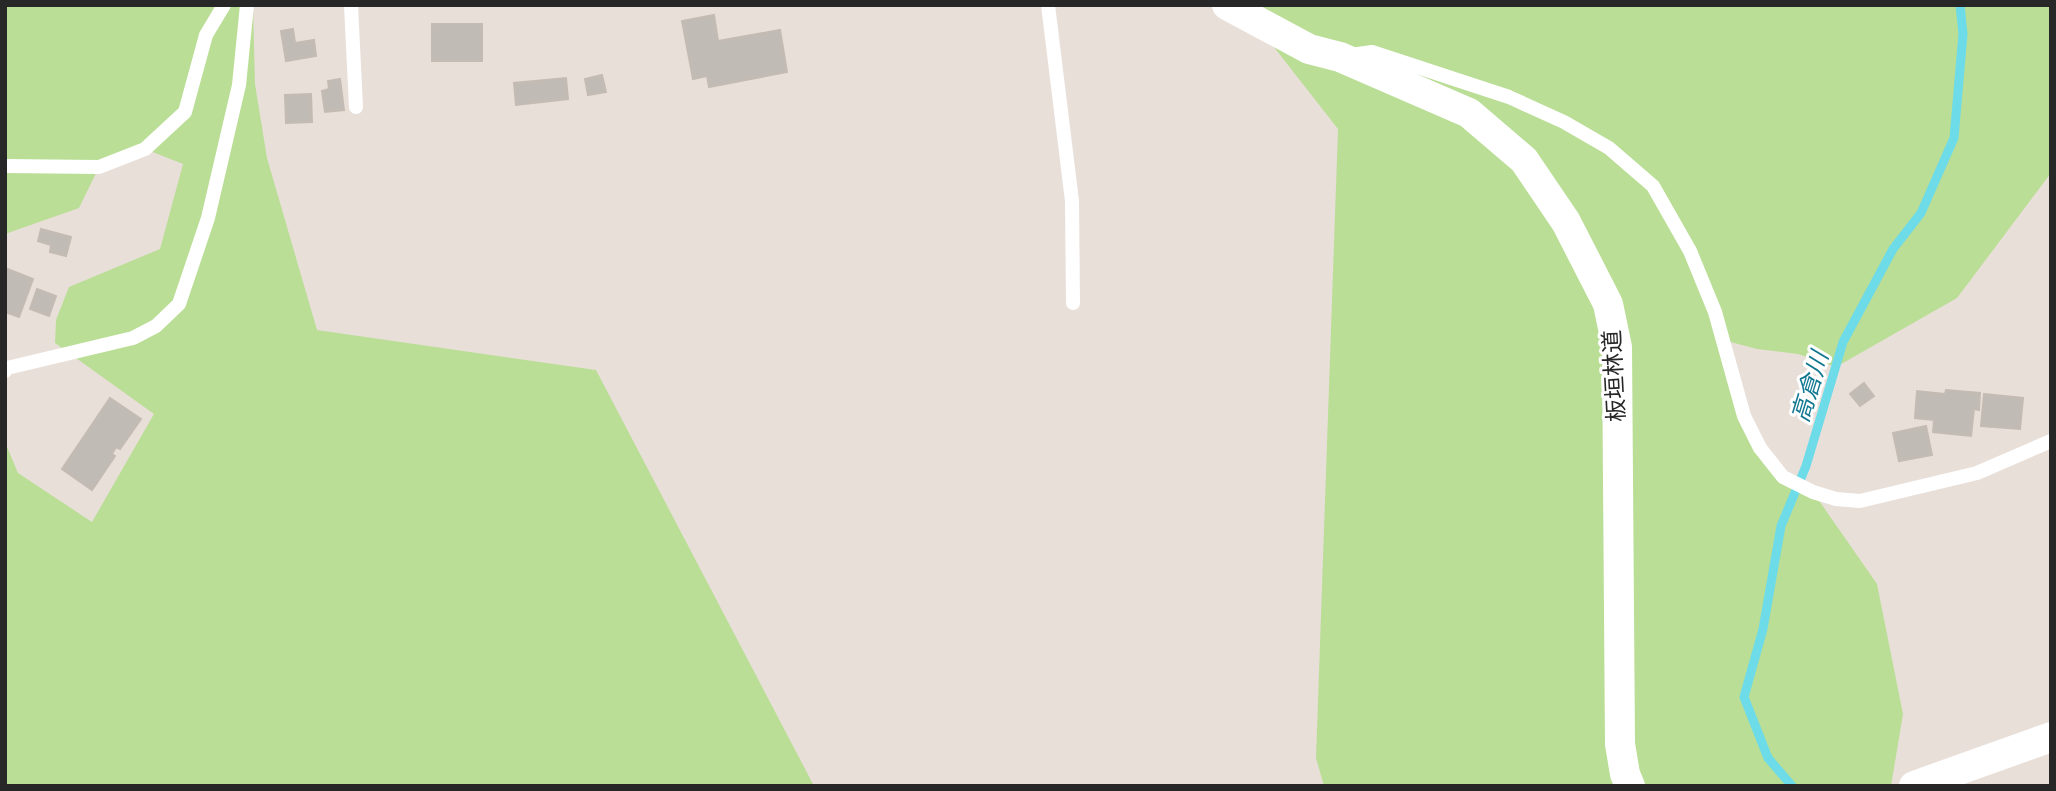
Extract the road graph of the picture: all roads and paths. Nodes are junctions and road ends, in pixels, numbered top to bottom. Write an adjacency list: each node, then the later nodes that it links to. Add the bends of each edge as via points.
1 (224, 5): 8 (lane, via 206,36 185,112 145,149 99,167)
2 (247, 5): 10 (lane, via 239,85 208,218 179,304 156,326 133,338)
3 (351, 5): 7 (lane)
4 (1048, 5): 9 (lane, via 1072,201)
5 (1227, 5): 6 (street, 板垣林道, via 1308,49)
6 (1340, 57): 11 (lane, via 1372,52 1509,97 1609,148 1653,186 1690,251 1715,312 1744,416 1760,448 1783,477 1813,492 1860,501 1977,473); 13 (street, 板垣林道, via 1469,113 1524,160 1566,222 1608,304 1617,346 1620,744)
7 (356, 107)
8 (5, 166)
9 (1073, 303)
10 (5, 371)
11 (2051, 442)
12 (2051, 737): 14 (street)
13 (1630, 786)
14 (1914, 786)

